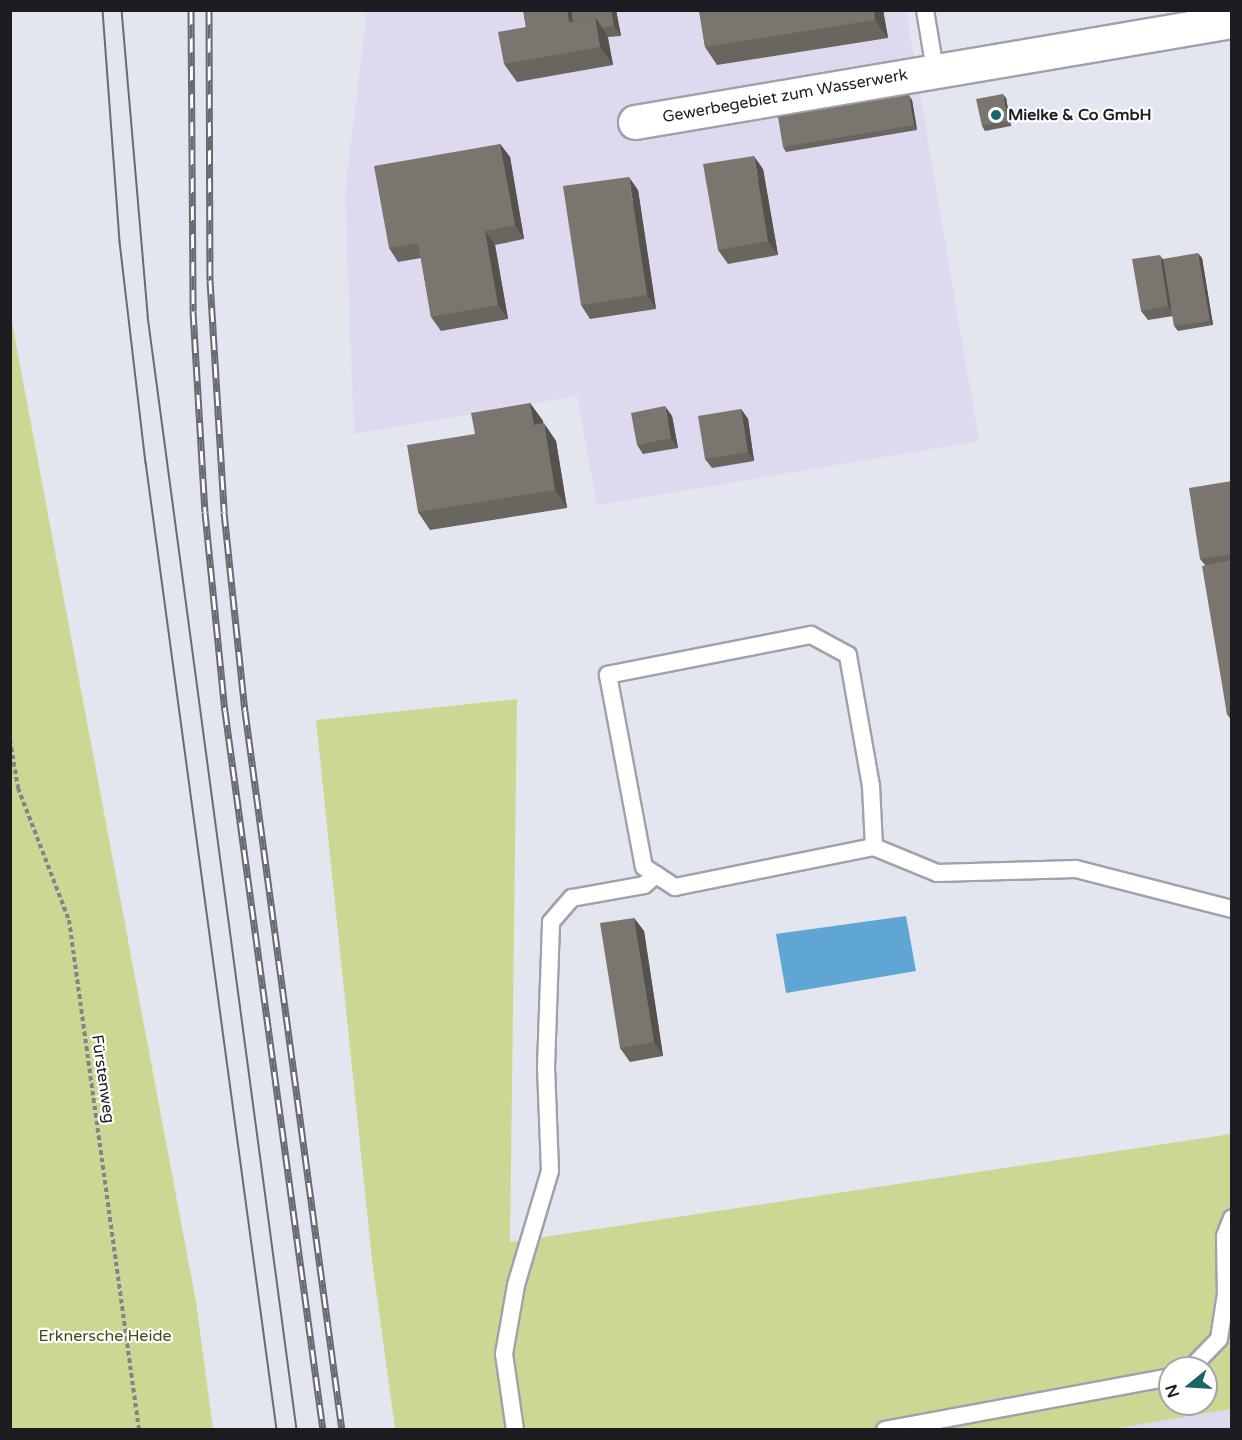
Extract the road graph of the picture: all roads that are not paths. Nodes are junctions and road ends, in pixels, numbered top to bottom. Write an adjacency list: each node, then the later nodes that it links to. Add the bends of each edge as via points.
1 (926, 10): 3 (lane)
2 (1232, 21): 3 (street, Gewerbegebiet zum Wasserwerk)
3 (935, 70): 4 (street, Gewerbegebiet zum Wasserwerk)
4 (635, 122)
5 (874, 847): 6 (lane, via 675,887); 6 (lane, via 871,786 848,655 811,635 608,675 644,867); 7 (lane, via 937,873 1076,868)
6 (656, 875): 11 (lane, via 644,885 572,898 551,922 546,1067 550,1171 516,1285 504,1354)
7 (1232, 909)
8 (1232, 1218): 9 (lane, via 1226,1236 1226,1294 1219,1339)
9 (1203, 1356)
10 (1158, 1379): 12 (lane)
11 (514, 1430)
12 (885, 1430)

